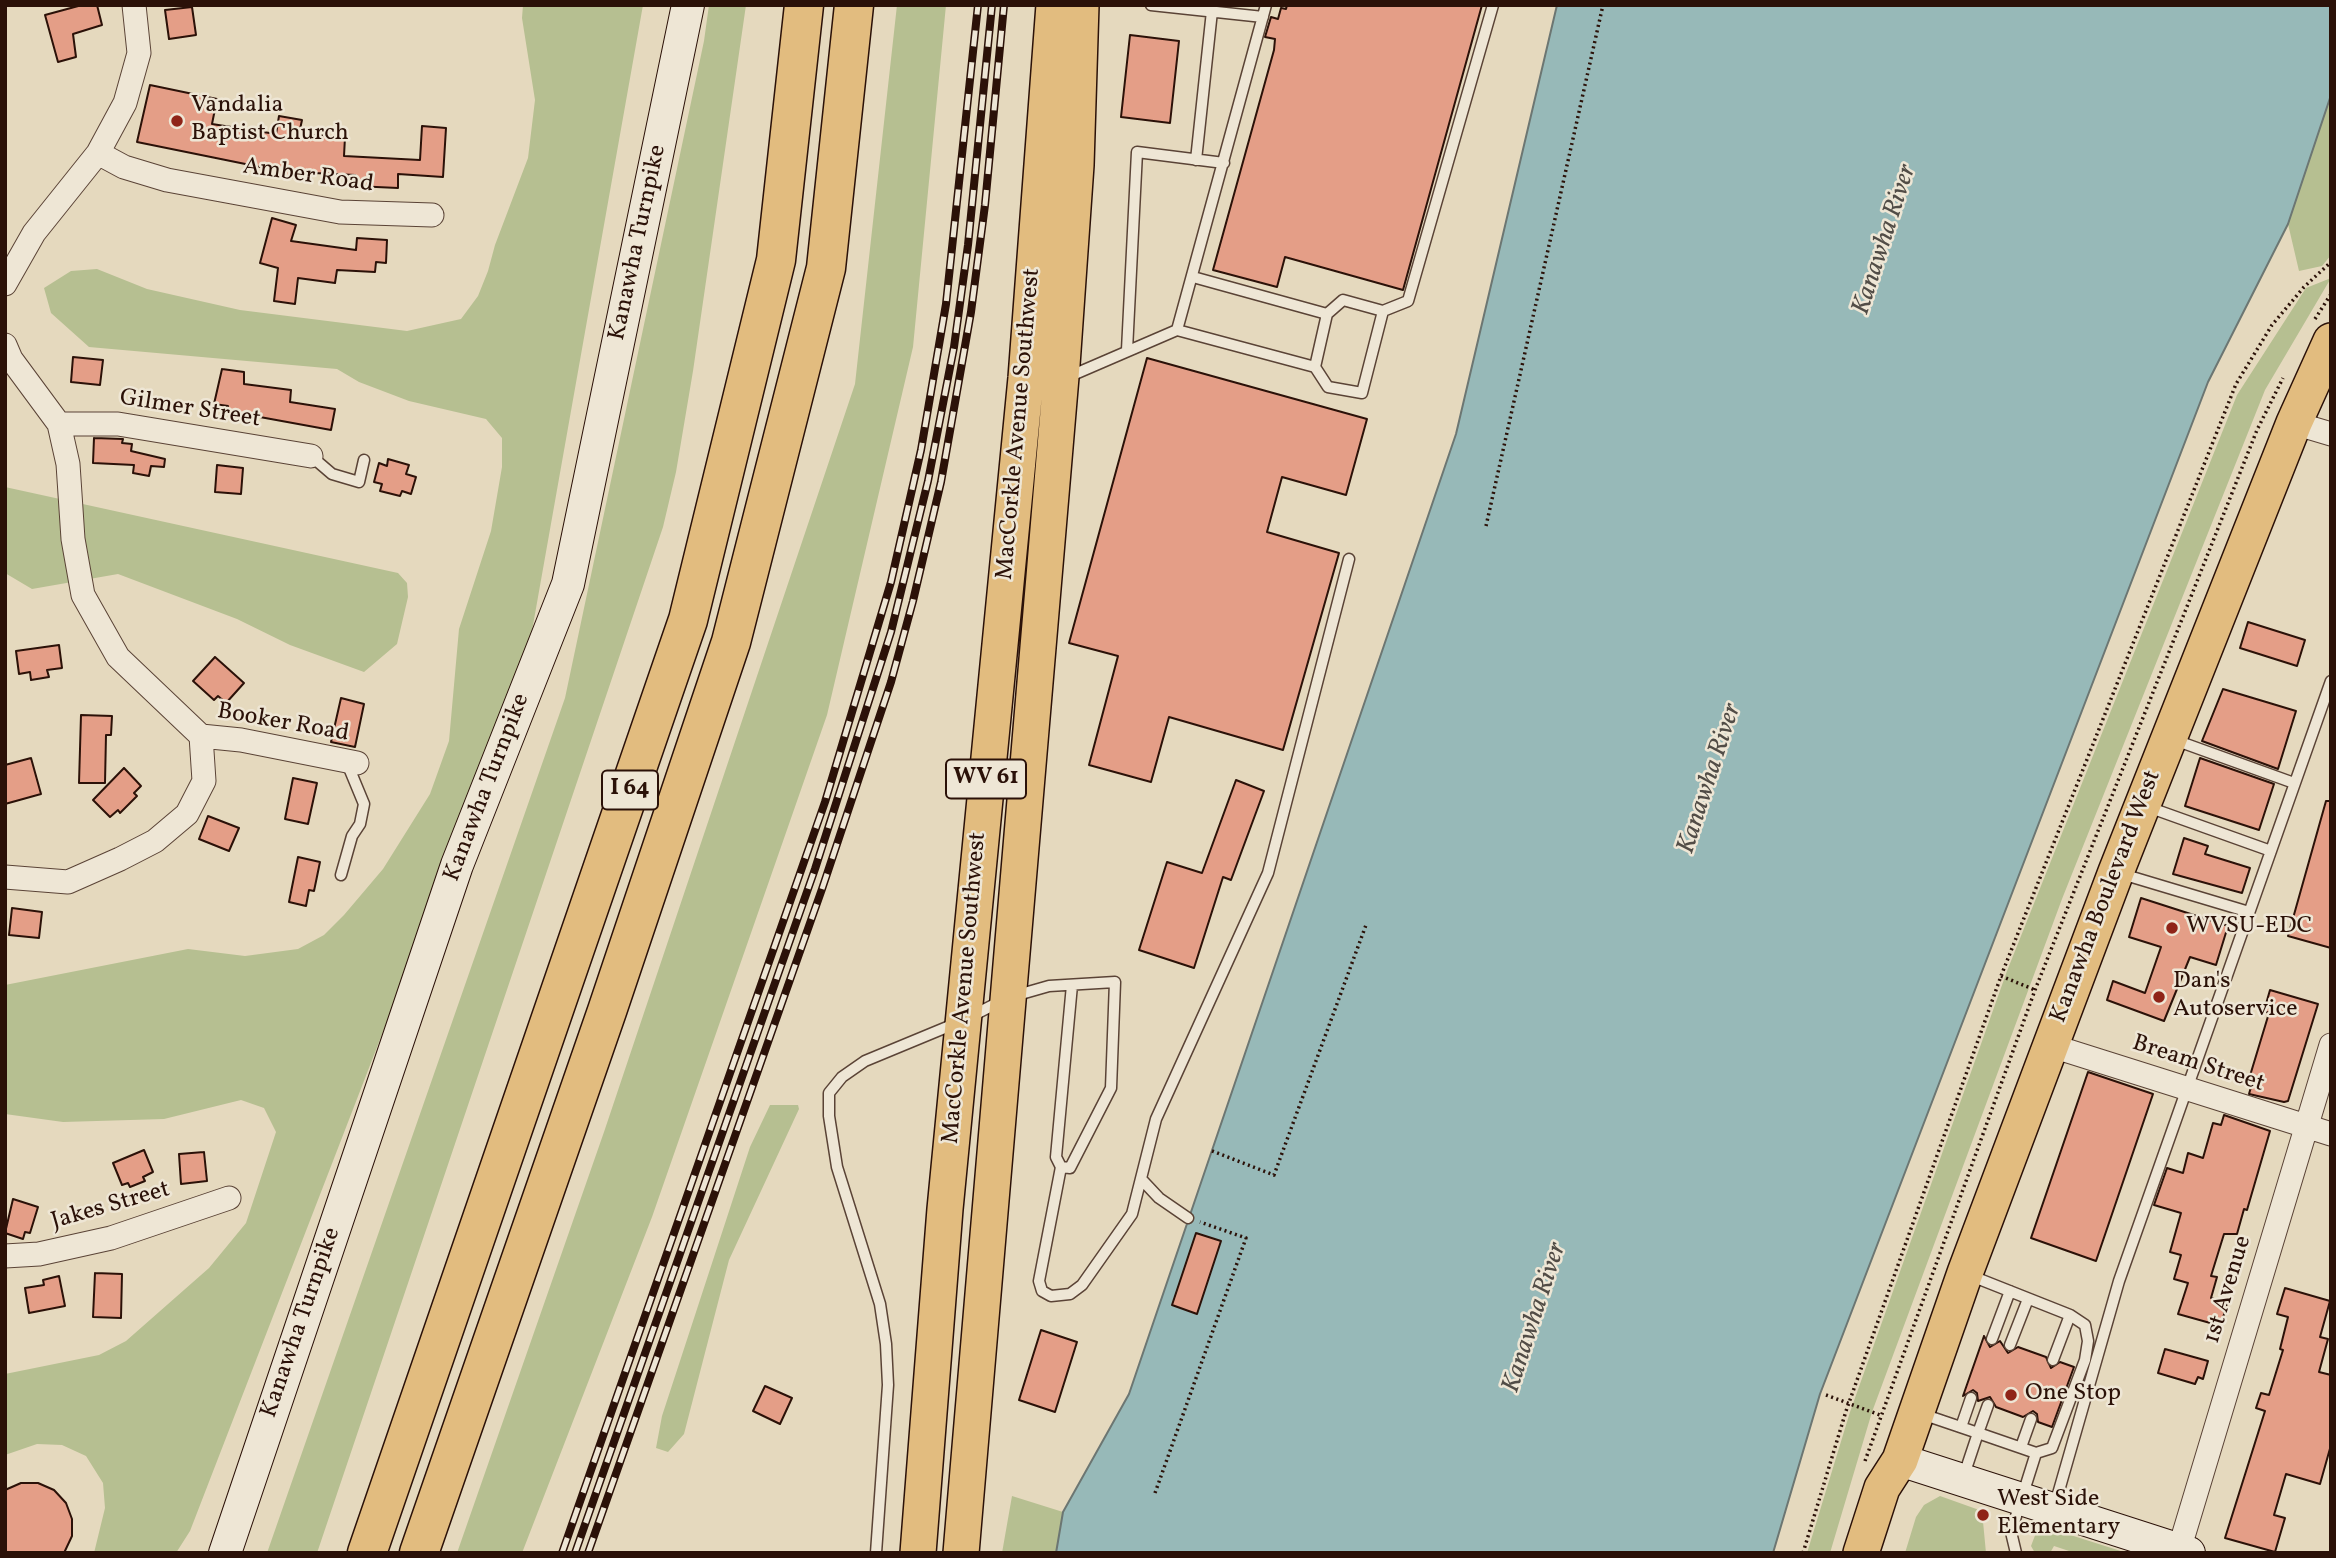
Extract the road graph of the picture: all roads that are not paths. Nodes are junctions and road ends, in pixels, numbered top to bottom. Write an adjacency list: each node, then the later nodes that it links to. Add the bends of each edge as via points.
1 (134, 5): 11 (street, via 139,53 125,103)
2 (688, 5): 75 (main road, Kanawha Turnpike, via 568,584 457,866)
3 (804, 5): 76 (highway, I 64, via 776,260 688,620)
4 (854, 5): 77 (highway, I 64, via 825,268 731,642)
5 (1151, 5): 9 (lane)
6 (1266, 5): 10 (lane)
7 (1493, 5): 17 (lane, via 1408,301)
8 (1075, 10): 24 (main road, MacCorkle Avenue Southwest / WV 61, via 1076,165)
9 (1212, 11): 10 (lane); 12 (lane)
10 (1263, 18): 13 (lane)
11 (98, 153): 14 (street, Amber Road, via 124,167 167,180 340,212); 16 (street, via 34,233)
12 (1196, 160): 13 (lane); 22 (lane, via 1137,152)
13 (1224, 163): 15 (lane)
14 (432, 215)
15 (1193, 277): 18 (lane); 19 (lane)
16 (5, 284)
17 (1383, 311): 18 (lane, via 1343,300); 23 (lane, via 1362,393 1328,387)
18 (1327, 314): 23 (lane)
19 (1177, 330): 22 (lane); 23 (lane)
20 (2331, 341): 25 (main road, Kanawha Boulevard West)
21 (5, 345): 26 (street)
22 (1127, 350): 24 (lane)
23 (1315, 367)
24 (1043, 379): 43 (main road, MacCorkle Avenue Southwest / WV 61); 44 (main road, MacCorkle Avenue Southwest / WV 61)
25 (2294, 423): 27 (street); 33 (main road, Kanawha Boulevard West)
26 (60, 424): 28 (street, Gilmer Street, via 118,424); 32 (street, via 83,595 118,657)
27 (2331, 434)
28 (311, 456): 29 (lane, via 332,474 359,482)
29 (364, 460)
30 (1349, 559): 51 (lane, via 1268,873 1156,1119)
31 (2331, 681): 35 (lane)
32 (201, 736): 34 (street, Booker Road); 40 (street, via 204,781 187,814 155,841 68,882)
33 (2169, 738): 35 (lane); 36 (main road, Kanawha Boulevard West)
34 (351, 762): 39 (lane, via 364,804)
35 (2294, 783): 37 (lane)
36 (2143, 805): 37 (lane); 38 (main road, Kanawha Boulevard West)
37 (2271, 851): 41 (lane)
38 (2116, 872): 41 (lane); 45 (main road, Kanawha Boulevard West)
39 (341, 875)
40 (5, 877)
41 (2249, 912): 47 (lane)
42 (1072, 985): 43 (lane, via 1031,989); 50 (lane, via 1056,1157); 50 (lane, via 1115,982 1111,1088 1077,1160 1070,1168)
43 (1007, 998): 44 (lane); 80 (main road, MacCorkle Avenue Southwest / WV 61)
44 (964, 1020): 78 (lane, via 866,1061 842,1077 830,1093 837,1167 880,1304 886,1344 888,1385); 79 (main road, MacCorkle Avenue Southwest / WV 61)
45 (2049, 1045): 47 (street, Bream Street); 55 (main road, Kanawha Boulevard West)
46 (2331, 1045): 48 (street, 1st Avenue)
47 (2185, 1089): 48 (street, Bream Street); 73 (lane, via 2119,1282)
48 (2306, 1127): 49 (street, Bream Street); 74 (street, 1st Avenue)
49 (2331, 1134)
50 (1061, 1167): 51 (lane, via 1039,1280 1042,1291 1051,1296 1070,1294 1082,1285 1107,1254 1132,1214)
51 (1143, 1181): 53 (lane)
52 (229, 1198): 54 (street, Jakes Street, via 111,1238 39,1254)
53 (1188, 1218)
54 (5, 1256)
55 (1965, 1273): 56 (lane); 64 (main road, Kanawha Boulevard West)
56 (2010, 1291): 57 (lane); 59 (lane)
57 (2028, 1299): 58 (lane); 60 (lane)
58 (2070, 1315): 61 (lane); 69 (lane, via 2085,1325 2085,1360 2052,1448)
59 (1992, 1339)
60 (2010, 1345)
61 (2053, 1360)
62 (1971, 1398): 66 (lane)
63 (1989, 1405): 67 (lane)
64 (1916, 1412): 66 (lane); 70 (main road, Kanawha Boulevard West)
65 (2031, 1419): 68 (lane)
66 (1961, 1427): 67 (lane)
67 (1978, 1433): 68 (lane); 71 (lane)
68 (2021, 1447): 69 (lane)
69 (2036, 1452): 72 (lane)
70 (1900, 1460): 71 (main road); 81 (main road, Kanawha Boulevard West, via 1882,1488); 82 (main road, Kanawha Boulevard West, via 1904,1483)
71 (1962, 1480): 72 (main road)
72 (2022, 1499): 73 (main road); 83 (lane, via 2011,1532)
73 (2054, 1510): 74 (main road)
74 (2182, 1552)
75 (225, 1553)
76 (367, 1553)
77 (419, 1553)
78 (876, 1553)
79 (918, 1553)
80 (961, 1553)
81 (1861, 1553)
82 (1884, 1553)
83 (2016, 1553)

